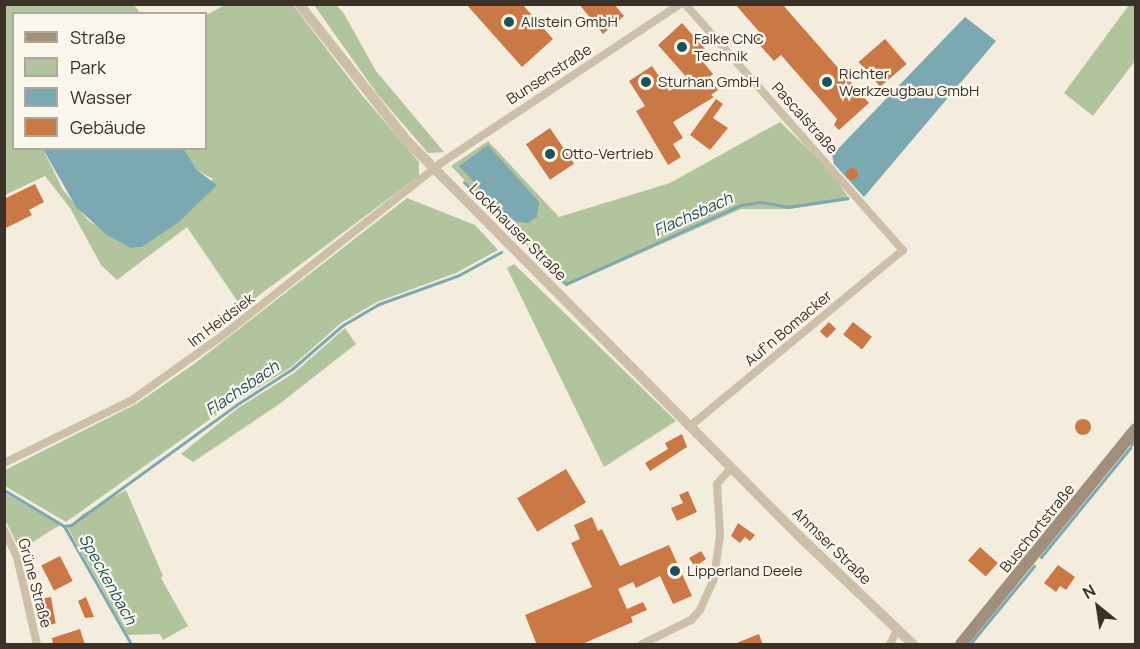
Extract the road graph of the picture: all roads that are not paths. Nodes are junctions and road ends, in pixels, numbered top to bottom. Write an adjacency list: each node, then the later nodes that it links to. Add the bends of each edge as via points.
1 (299, 4): 4 (street, Lockhauser Straße, via 372,101)
2 (680, 4): 4 (street, Bunsenstraße)
3 (685, 4): 5 (street, Pascalstraße)
4 (435, 169): 6 (street, Lockhauser Straße); 8 (street, Im Heidsiek, via 222,336 132,400)
5 (903, 250): 6 (street, Auf'n Bomacker)
6 (690, 426): 9 (street, Lockhauser Straße)
7 (1136, 429): 16 (main road, Buschortstraße)
8 (4, 464)
9 (731, 468): 11 (street, Ahmser Straße); 13 (street, via 717,484 720,536 714,578 700,609 691,620)
10 (4, 530): 12 (street, Grüne Straße, via 17,557)
11 (897, 630): 14 (street); 15 (street, Ahmser Straße)
12 (38, 645)
13 (642, 645)
14 (890, 645)
15 (913, 645)
16 (961, 645)

